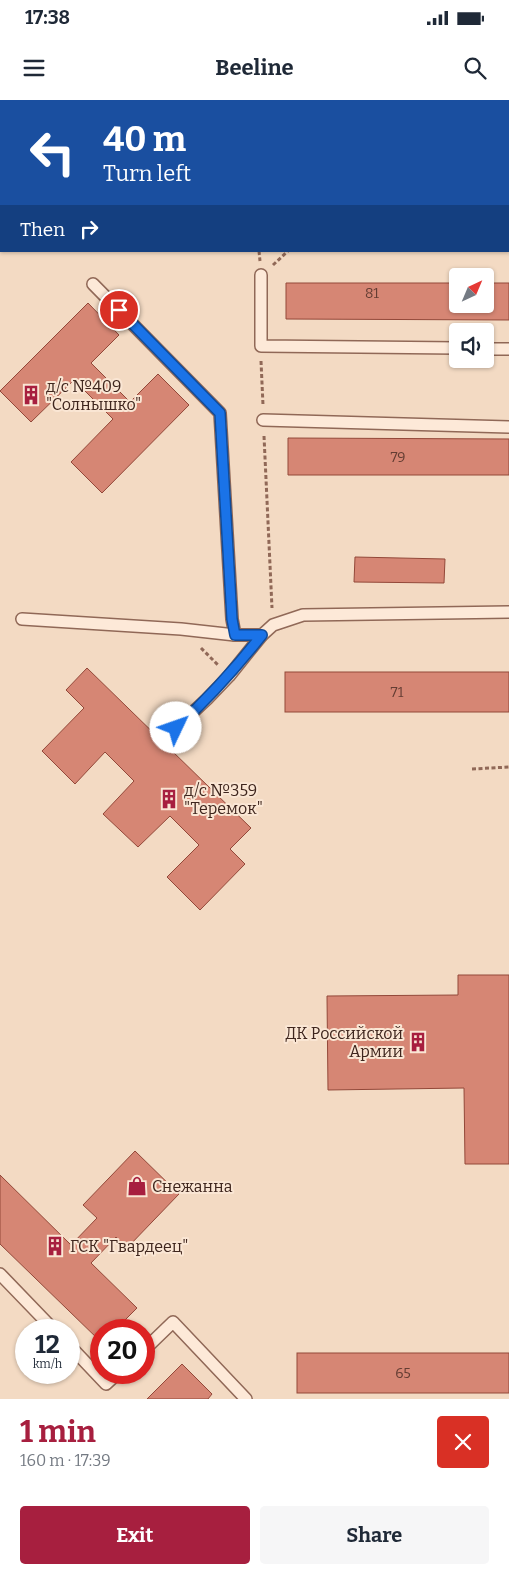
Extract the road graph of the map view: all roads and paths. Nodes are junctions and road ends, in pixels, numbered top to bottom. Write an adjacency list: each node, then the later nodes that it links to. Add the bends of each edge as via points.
1 (261, 275): 3 (lane)
2 (93, 284): 13 (lane, via 220,413)
3 (261, 346): 4 (lane); 7 (path)
4 (449, 348)
5 (494, 349): 6 (lane)
6 (509, 349)
7 (263, 420): 8 (lane); 11 (path)
8 (509, 427)
9 (509, 612): 11 (lane, via 303,615)
10 (22, 619): 12 (lane)
11 (273, 625): 14 (lane)
12 (181, 629): 13 (lane); 15 (path)
13 (235, 635): 14 (lane)
14 (262, 635): 15 (lane)
15 (229, 676): 16 (lane)
16 (176, 728)
17 (509, 767): 18 (path)
18 (472, 769)
19 (0, 1274): 20 (lane)
20 (43, 1319)
21 (155, 1339): 24 (lane, via 173,1322)
22 (80, 1357): 23 (lane)
23 (90, 1367)
24 (246, 1399)

